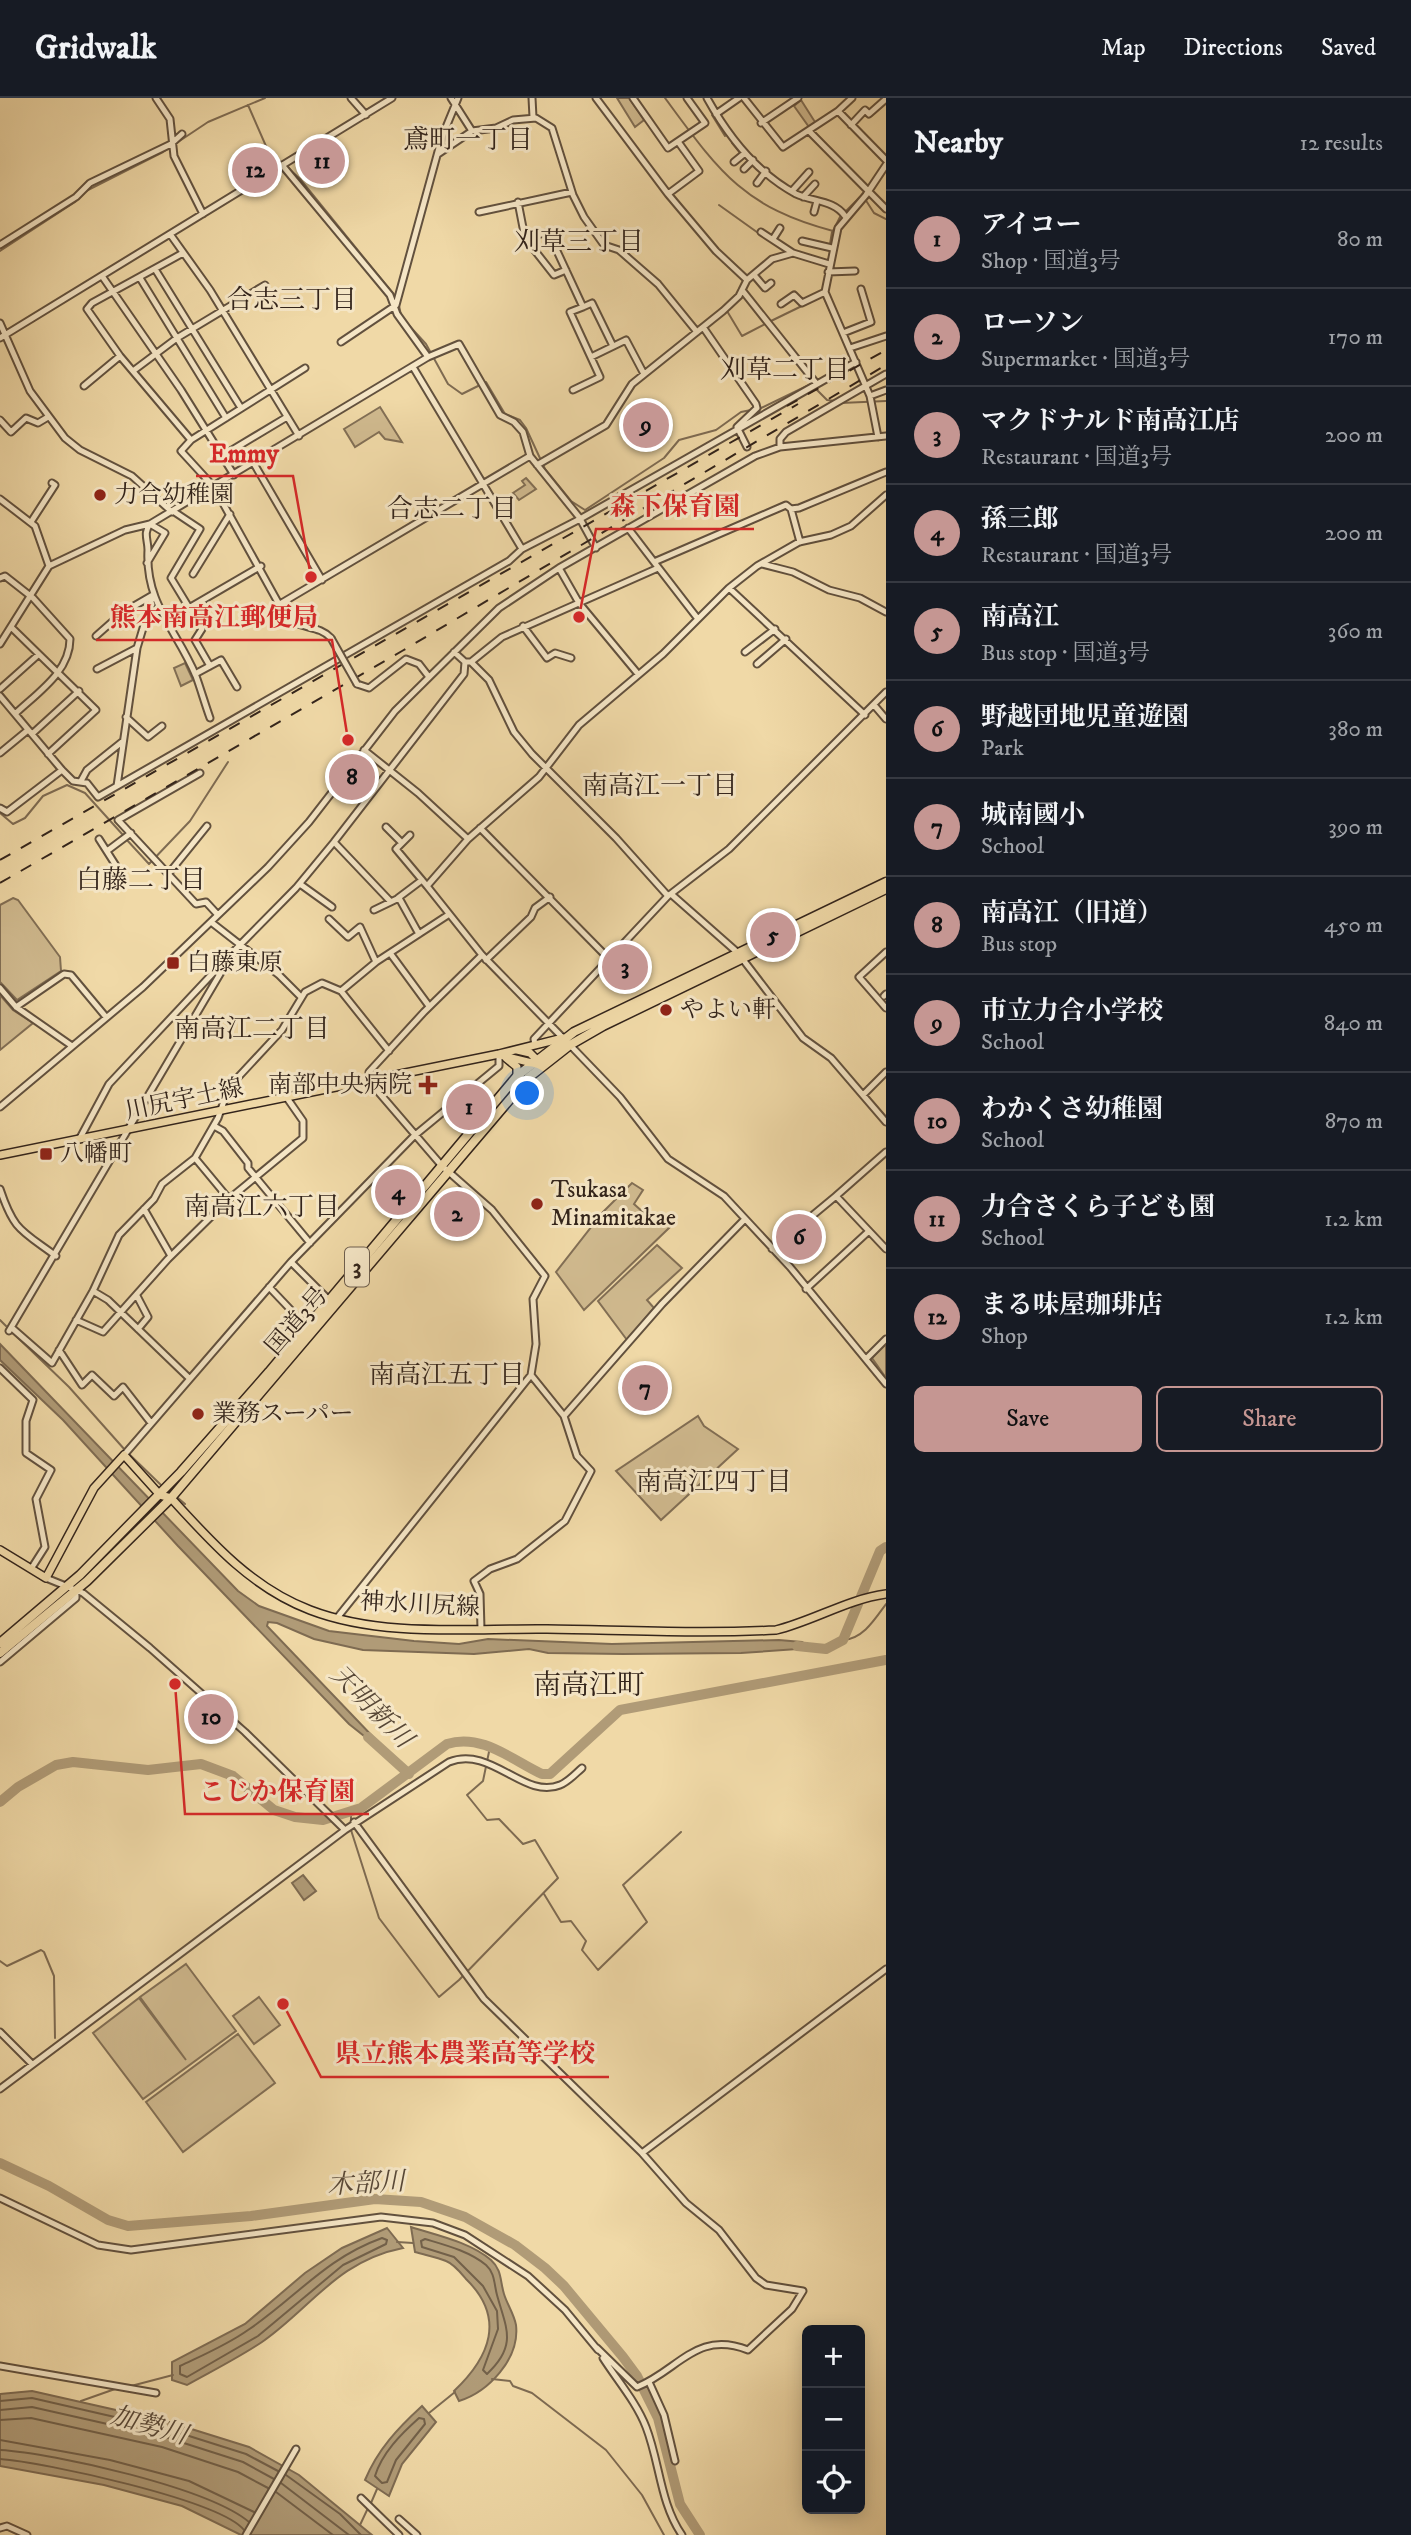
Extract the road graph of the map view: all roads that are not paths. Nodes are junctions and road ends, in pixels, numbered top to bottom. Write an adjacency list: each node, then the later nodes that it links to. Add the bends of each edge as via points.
1 (156, 98): 26 (street, via 170,119)
2 (351, 98): 18 (street)
3 (392, 98): 18 (street)
4 (532, 98): 19 (street)
5 (596, 98): 15 (street)
6 (610, 98): 15 (street)
7 (633, 98): 25 (street, via 668,148)
8 (687, 98): 25 (street, via 705,123)
9 (707, 98): 17 (street)
10 (741, 98): 17 (street); 20 (street)
11 (798, 98): 20 (street)
12 (852, 98): 16 (street)
13 (886, 99): 21 (street, via 869,114 865,110)
14 (454, 100): 22 (street); 28 (street)
15 (601, 104): 41 (street)
16 (838, 111): 21 (street); 23 (street)
17 (716, 114): 27 (street)
18 (366, 115): 32 (street)
19 (533, 117): 22 (street); 39 (street, via 552,128)
20 (761, 123): 23 (street, via 783,147)
21 (851, 125): 31 (street)
22 (472, 131): 28 (street)
23 (809, 131): 38 (street)
24 (182, 134): 26 (street)
25 (679, 143): 41 (street, via 699,171)
26 (171, 144): 51 (street); 59 (street, via 90,183)
27 (745, 153): 29 (street); 30 (street)
28 (438, 154): 79 (street)
29 (753, 160): 33 (street); 34 (street)
30 (734, 162)
31 (886, 163): 38 (street)
32 (282, 165): 51 (street); 79 (street)
33 (744, 169)
34 (766, 171): 36 (street); 40 (street)
35 (809, 172): 40 (street)
36 (757, 183)
37 (815, 184): 42 (street)
38 (869, 191): 47 (street); 50 (street)
39 (572, 192): 44 (street); 85 (street, via 604,245 619,250 658,285)
40 (794, 192): 42 (street); 45 (street)
41 (668, 194): 71 (street)
42 (804, 197): 43 (street); 46 (street)
43 (817, 201): 49 (street); 50 (street, via 835,205)
44 (518, 202): 48 (street); 56 (street)
45 (792, 202)
46 (801, 207)
47 (886, 209)
48 (479, 212)
49 (814, 212)
50 (844, 213): 52 (street); 60 (street)
51 (203, 214): 55 (street)
52 (835, 215)
53 (780, 228): 57 (street)
54 (761, 232): 57 (street)
55 (170, 234): 61 (street); 69 (street)
56 (525, 238): 65 (street, via 554,275); 65 (street, via 550,236)
57 (773, 239): 62 (street)
58 (803, 241): 60 (street)
59 (0, 246)
60 (832, 248): 63 (street)
61 (183, 253): 64 (street); 81 (street)
62 (793, 253): 63 (street); 68 (street, via 777,256)
63 (829, 264): 67 (street)
64 (155, 269): 70 (street); 84 (street)
65 (566, 270): 80 (street)
66 (855, 271): 67 (street)
67 (828, 272): 77 (street)
68 (754, 275): 71 (street); 72 (street, via 765,288)
69 (102, 276): 76 (street); 87 (street)
70 (140, 278): 76 (street); 89 (street)
71 (747, 280): 75 (street)
72 (771, 283)
73 (265, 285): 81 (street)
74 (861, 289): 86 (street, via 871,321)
75 (742, 290): 83 (street); 103 (street)
76 (113, 292): 93 (street); 94 (street, via 87,309)
77 (825, 292): 78 (street, via 802,303 794,295); 86 (street)
78 (781, 304)
79 (396, 305): 90 (street); 95 (street, via 397,314)
80 (583, 307): 91 (street, via 592,303); 96 (street, via 570,312)
81 (223, 312): 84 (street); 106 (street)
82 (0, 323): 87 (street)
83 (703, 327): 85 (street); 116 (street, via 757,408)
84 (192, 329): 89 (street); 110 (street)
85 (697, 332): 101 (street)
86 (843, 332): 92 (street)
87 (3, 336): 112 (street)
88 (886, 336): 92 (street)
89 (177, 338): 93 (street); 113 (street)
90 (341, 342)
91 (613, 346): 96 (street); 101 (street, via 626,340)
92 (850, 348): 97 (street)
93 (155, 354): 100 (street); 115 (street)
94 (120, 356): 100 (street); 105 (street)
95 (428, 357): 98 (street); 124 (street, via 460,344 500,415 523,432)
96 (591, 357): 107 (street, via 600,377)
97 (856, 362): 103 (street); 104 (street)
98 (412, 367): 117 (street); 130 (street)
99 (305, 368): 106 (street)
100 (133, 372): 120 (street)
101 (645, 373): 126 (street, via 626,391 606,425)
102 (886, 374): 104 (street)
103 (816, 383): 116 (street)
104 (866, 385): 109 (street); 122 (street, via 786,432)
105 (84, 386)
106 (271, 390): 110 (street); 111 (street)
107 (573, 390)
108 (886, 390): 109 (street)
109 (870, 396): 119 (street)
110 (241, 408): 113 (street)
111 (287, 416): 117 (street); 123 (street)
112 (48, 417): 114 (street, via 38,423 26,418 11,432); 135 (street, via 80,450 132,477)
113 (226, 418): 115 (street)
114 (0, 420)
115 (206, 430): 120 (street); 123 (street)
116 (738, 430): 121 (street); 137 (street)
117 (299, 436): 125 (street)
118 (886, 436): 119 (street)
119 (877, 437): 122 (street)
120 (191, 440): 131 (street, via 181,452)
121 (747, 447)
122 (780, 447): 140 (street, via 755,456)
123 (222, 456): 128 (street)
124 (530, 456): 126 (street); 130 (street)
125 (253, 462): 128 (street); 152 (street)
126 (537, 465): 137 (street)
127 (886, 472): 134 (street)
128 (234, 475): 131 (street)
129 (52, 483): 138 (street, via 55,485)
130 (482, 484): 143 (street); 152 (street)
131 (214, 487): 135 (street); 136 (street)
132 (886, 495): 141 (street, via 851,526)
133 (0, 499): 138 (street)
134 (791, 509): 141 (street); 146 (street, via 786,505)
135 (173, 512): 139 (street); 158 (street, via 200,529 171,578)
136 (230, 514): 148 (street); 150 (street)
137 (580, 519): 142 (street); 143 (street)
138 (31, 522): 147 (street)
139 (150, 524): 144 (street); 144 (street, via 165,533); 147 (street, via 125,530)
140 (628, 528): 142 (street); 146 (street)
141 (800, 542): 145 (street)
142 (596, 548): 149 (street)
143 (522, 549): 202 (street, via 509,561)
144 (146, 564): 154 (street)
145 (762, 564): 153 (street); 159 (street, via 793,572)
146 (656, 565): 156 (street); 160 (street)
147 (49, 566): 155 (street)
148 (261, 566): 157 (street); 158 (street)
149 (559, 568): 156 (street); 168 (street, via 510,599)
150 (194, 574)
151 (0, 578): 155 (street, via 5,576)
152 (322, 580): 157 (street)
153 (729, 588): 160 (street); 163 (street)
154 (153, 595): 164 (street); 167 (street); 177 (street)
155 (29, 596): 162 (street); 176 (street, via 70,639 70,651)
156 (579, 603): 161 (street); 178 (street)
157 (280, 604): 179 (street, bridge, via 292,622 326,632 357,684 369,688 406,659 419,664)
158 (189, 608): 174 (street, via 202,629 195,640)
159 (886, 612)
160 (698, 619): 178 (street)
161 (523, 626): 171 (street, via 547,658 555,653); 172 (street)
162 (11, 627): 166 (street); 170 (street)
163 (775, 629): 165 (street); 169 (street)
164 (96, 636)
165 (786, 639): 173 (street); 187 (street)
166 (0, 644)
167 (137, 648): 175 (street); 188 (street)
168 (454, 652): 172 (street); 179 (street)
169 (745, 652)
170 (38, 655): 176 (street); 181 (street)
171 (571, 657)
172 (468, 662): 197 (street, via 489,680 514,732); 199 (street, via 464,674)
173 (757, 664)
174 (210, 666): 177 (street); 180 (street, via 220,660)
175 (97, 669)
176 (59, 673): 182 (street); 186 (street)
177 (195, 674): 189 (street)
178 (638, 674): 197 (street, via 579,725)
179 (429, 677): 194 (street)
180 (237, 687)
181 (0, 689)
182 (79, 691): 192 (street); 196 (street, via 96,710)
183 (886, 692): 185 (street)
184 (0, 696): 186 (street)
185 (874, 705): 187 (street); 190 (street)
186 (15, 714): 192 (street)
187 (865, 715): 220 (street, via 729,849)
188 (126, 718): 191 (street, via 148,737); 193 (street)
189 (210, 718)
190 (886, 719)
191 (162, 726)
192 (30, 732): 195 (street); 196 (street)
193 (122, 742): 201 (street, via 87,770); 202 (street)
194 (364, 750): 199 (street); 226 (street, via 309,822)
195 (0, 753)
196 (48, 754): 198 (street)
197 (547, 768): 206 (street); 220 (street)
198 (62, 770): 201 (street, via 73,781); 203 (street, via 7,813)
199 (390, 770): 210 (street); 211 (street)
200 (200, 773): 207 (street, via 118,820)
201 (81, 781): 202 (street, via 98,797)
202 (117, 786)
203 (0, 810)
204 (207, 826): 215 (street)
205 (386, 827): 212 (street)
206 (480, 828): 210 (street); 221 (street)
207 (131, 833): 213 (street); 215 (street)
208 (410, 835): 212 (street)
209 (99, 839): 213 (street)
210 (468, 839): 217 (street)
211 (334, 842): 218 (street); 223 (street)
212 (402, 843): 217 (street, via 396,849)
213 (107, 851): 214 (street)
214 (120, 872)
215 (169, 873): 226 (street, via 196,904 205,902)
216 (886, 882): 236 (highway, 国道3号 / 3)
217 (424, 883): 222 (street); 227 (street)
218 (300, 884): 224 (street); 231 (street)
219 (886, 889): 236 (highway, 国道3号 / 3)
220 (670, 895): 236 (street); 237 (street)
221 (550, 897): 235 (street); 237 (street)
222 (398, 898): 223 (street); 230 (street)
223 (390, 901): 225 (street)
224 (332, 906)
225 (374, 910)
226 (218, 915): 229 (street)
227 (448, 915): 230 (street); 235 (street)
228 (329, 919): 238 (street, via 348,937 359,927)
229 (211, 922): 231 (street); 245 (street)
230 (419, 934): 234 (street)
231 (240, 944): 233 (street); 241 (street)
232 (886, 952): 244 (street, via 859,977)
233 (233, 953): 264 (street); 266 (street, via 109,1084)
234 (390, 953): 238 (street); 242 (street)
235 (484, 957): 242 (street); 246 (street)
236 (740, 957): 247 (highway, 国道3号 / 3); 249 (highway, 国道3号 / 3); 258 (street, via 803,1038 831,1058)
237 (608, 958): 246 (street)
238 (376, 962): 240 (street)
239 (0, 988): 243 (street)
240 (341, 991): 241 (street, via 322,983); 252 (street)
241 (301, 997): 261 (street, via 289,1021 229,1087)
242 (429, 1006): 252 (street)
243 (16, 1007): 245 (street, via 64,974 71,975); 250 (street)
244 (886, 1008)
245 (106, 1017): 250 (street)
246 (547, 1024): 247 (street); 248 (street, via 534,1039)
247 (562, 1038): 248 (main road, 川尻宇土線); 254 (highway, 国道3号 / 3)
248 (535, 1045): 251 (main road, 川尻宇土線)
249 (570, 1045): 254 (highway, 国道3号 / 3); 276 (street, via 620,1097 668,1159 724,1196)
250 (72, 1046): 260 (street)
251 (516, 1050): 253 (main road, 川尻宇土線); 254 (main road, via 530,1053)
252 (389, 1051): 257 (street, via 369,1072)
253 (499, 1054): 254 (main road, 川尻宇土線); 256 (main road, via 512,1061); 257 (main road, 川尻宇土線); 265 (street, via 499,1066)
254 (538, 1065): 256 (highway, 国道3号 / 3); 270 (highway, 国道3号 / 3)
255 (886, 1072): 258 (street)
256 (517, 1076): 270 (highway, 国道3号 / 3)
257 (369, 1081): 259 (main road, 川尻宇土線); 265 (street)
258 (863, 1095): 262 (street)
259 (287, 1098): 261 (main road, 川尻宇土線); 271 (street, via 303,1121 303,1138)
260 (0, 1107)
261 (220, 1112): 263 (street); 264 (main road, 川尻宇土線)
262 (886, 1122)
263 (214, 1126): 269 (street); 271 (street, via 223,1131)
264 (129, 1131): 266 (main road, 川尻宇土線); 281 (street)
265 (414, 1136): 270 (street); 278 (street)
266 (78, 1141): 268 (main road, 川尻宇土線)
267 (886, 1152): 273 (street)
268 (0, 1155)
269 (195, 1158): 274 (street); 275 (street, via 162,1184)
270 (445, 1168): 288 (highway, 国道3号 / 3); 297 (street, via 492,1210 545,1276 533,1298 536,1344)
271 (257, 1178): 274 (street); 278 (street)
272 (0, 1189): 281 (street, via 10,1219)
273 (836, 1196): 277 (street); 279 (street)
274 (229, 1199): 282 (street)
275 (144, 1209): 282 (street); 286 (street, via 119,1234)
276 (745, 1219): 279 (street); 300 (street, via 662,1304)
277 (869, 1231): 280 (street); 285 (street)
278 (310, 1243): 283 (street)
279 (772, 1249): 285 (street)
280 (886, 1249)
281 (56, 1256): 294 (street, via 10,1329 52,1363)
282 (171, 1256): 287 (street)
283 (291, 1262): 284 (street); 288 (street)
284 (269, 1287): 291 (street); 298 (street)
285 (806, 1289): 295 (street)
286 (93, 1291): 289 (street); 290 (street)
287 (137, 1296): 289 (street); 292 (street, via 148,1317)
288 (332, 1303): 291 (highway, 国道3号 / 3); 303 (highway, 国道3号 / 3)
289 (120, 1313): 290 (street, via 103,1332); 292 (street)
290 (76, 1320): 294 (street)
291 (307, 1327): 304 (highway, 国道3号 / 3)
292 (138, 1329): 298 (street)
293 (886, 1339): 295 (street)
294 (59, 1350): 301 (street, via 82,1385 92,1375 114,1396 123,1387)
295 (867, 1357): 299 (street)
296 (0, 1367): 307 (street, via 33,1400 26,1421 26,1453 51,1470 36,1499 45,1547)
297 (531, 1375): 300 (street); 312 (street)
298 (189, 1378): 301 (street)
299 (886, 1384)
300 (564, 1416): 313 (street, via 577,1456 591,1475 565,1521 517,1559 474,1581 480,1594)
301 (151, 1423): 302 (street)
302 (121, 1458): 304 (main road); 308 (main road, via 94,1488)
303 (170, 1499): 304 (highway, 国道3号 / 3); 312 (main road, 神水川尻線, via 249,1577 290,1601)
304 (159, 1500): 305 (highway, 国道3号 / 3)
305 (147, 1515): 309 (highway, 国道3号 / 3); 310 (highway, 国道3号 / 3)
306 (0, 1550): 307 (main road)
307 (31, 1569): 308 (main road)
308 (46, 1578): 309 (street)
309 (66, 1588): 310 (street); 314 (highway, 国道3号 / 3)
310 (76, 1591): 315 (highway, 国道3号 / 3); 316 (street, via 76,1598); 319 (street, via 94,1601 204,1695)
311 (884, 1592): 313 (main road, 神水川尻線, via 776,1630)
312 (337, 1618): 313 (main road, 神水川尻線, via 382,1626)
313 (481, 1629)
314 (0, 1643)
315 (0, 1653)
316 (0, 1662)
317 (582, 1768): 318 (street, via 563,1784 544,1787 462,1756)
318 (354, 1822): 319 (street); 324 (street, via 484,1999)
319 (345, 1830): 322 (street)
320 (886, 1969): 324 (street)
321 (0, 2032): 322 (street)
322 (33, 2064): 323 (street)
323 (0, 2089)
324 (642, 2153): 328 (street, via 686,2203 719,2230 756,2278 766,2285 803,2291 792,2309 748,2350 734,2344 702,2347)
325 (0, 2198): 326 (street, via 67,2232 115,2249 190,2244 382,2217 433,2223 465,2235 528,2276)
326 (597, 2348): 328 (street, via 637,2387); 339 (street, via 645,2425 671,2519)
327 (0, 2366): 329 (street)
328 (648, 2382): 331 (street, via 664,2414)
329 (156, 2393)
330 (296, 2449): 336 (street)
331 (675, 2461)
332 (361, 2498): 337 (street)
333 (399, 2519): 338 (street)
334 (0, 2528): 335 (street, via 7,2526)
335 (27, 2535)
336 (246, 2535)
337 (399, 2535)
338 (416, 2535)
339 (682, 2535)

